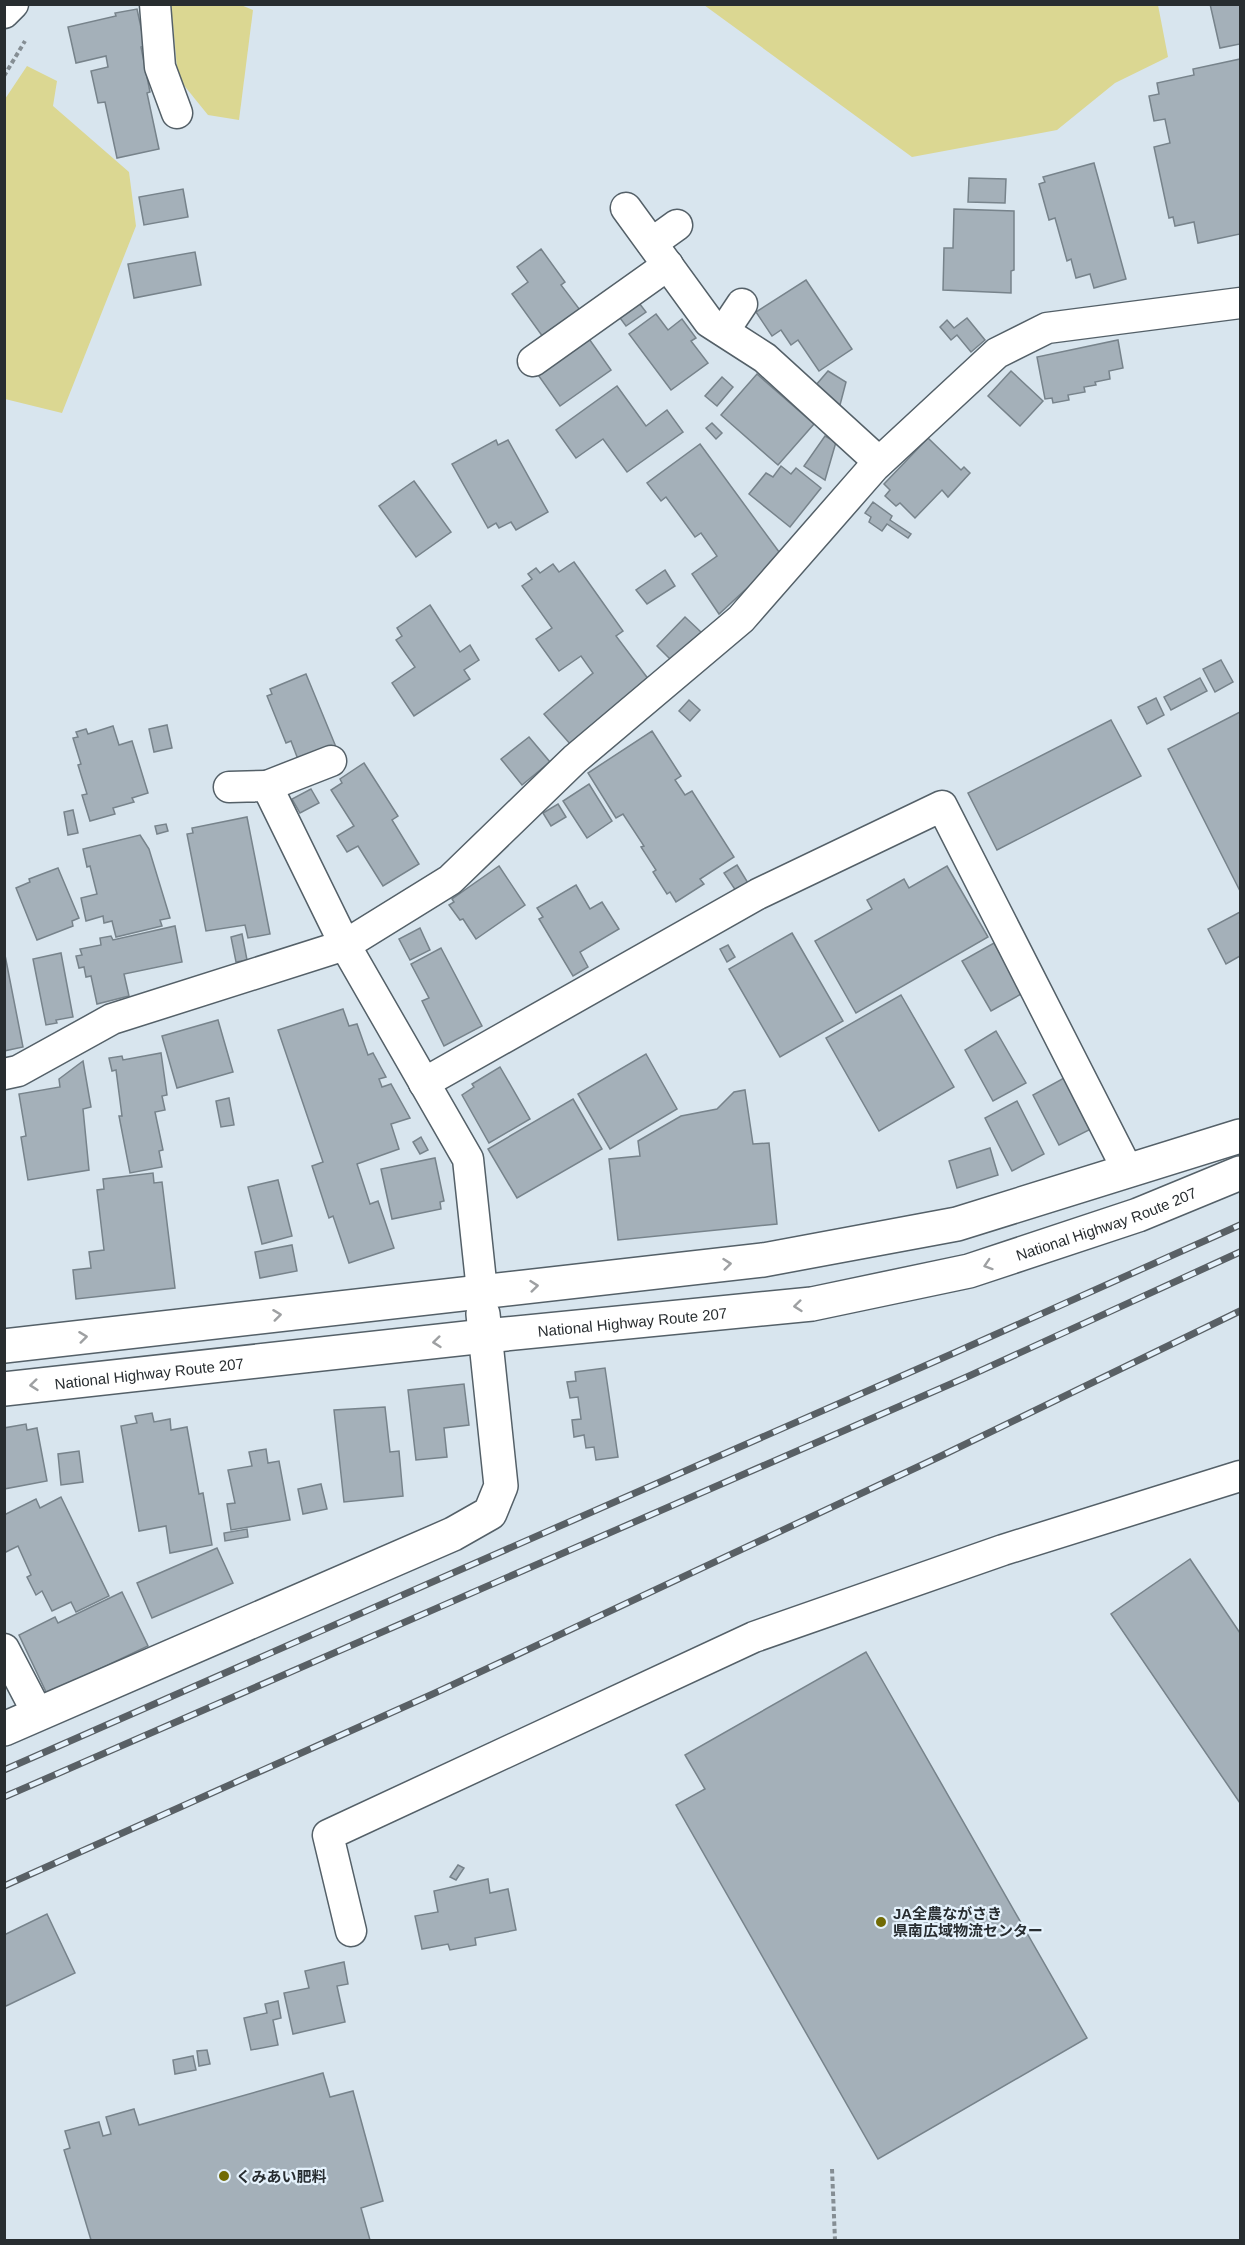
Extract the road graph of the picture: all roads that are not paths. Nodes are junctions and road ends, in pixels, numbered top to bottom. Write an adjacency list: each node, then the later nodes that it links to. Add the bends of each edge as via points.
1 (13, 4): 3 (street)
2 (155, 4): 4 (street, via 160,67)
3 (4, 13)
4 (177, 113)
5 (626, 208): 7 (street)
6 (677, 225): 7 (street)
7 (660, 254): 10 (street, via 709,322); 11 (street)
8 (1240, 303): 12 (street, via 1047,328 997,353)
9 (742, 304): 10 (street)
10 (724, 332): 12 (street, via 765,358)
11 (533, 361)
12 (879, 462): 16 (street, via 741,619 575,759 450,880)
13 (331, 761): 14 (street)
14 (267, 786): 15 (street); 16 (street)
15 (229, 787)
16 (345, 945): 17 (street, via 112,1019 18,1071); 18 (street)
17 (4, 1074)
18 (424, 1083): 20 (street, via 758,894 942,806); 22 (street, via 468,1159)
19 (1240, 1136): 20 (street)
20 (1128, 1172): 22 (street, one-way to 20, via 797,1254 957,1224)
21 (1240, 1173): 23 (street, National Highway Route 207, one-way to 23, via 1138,1215 969,1271 812,1304)
22 (482, 1291): 23 (street); 24 (street, one-way to 22)
23 (485, 1336): 25 (street, National Highway Route 207, one-way to 25); 28 (street, via 501,1486 490,1513 453,1534)
24 (4, 1346)
25 (4, 1389)
26 (1240, 1476): 30 (street, via 1004,1550 754,1637 328,1835)
27 (4, 1649): 28 (street)
28 (38, 1714): 29 (street)
29 (4, 1729)
30 (351, 1931)

